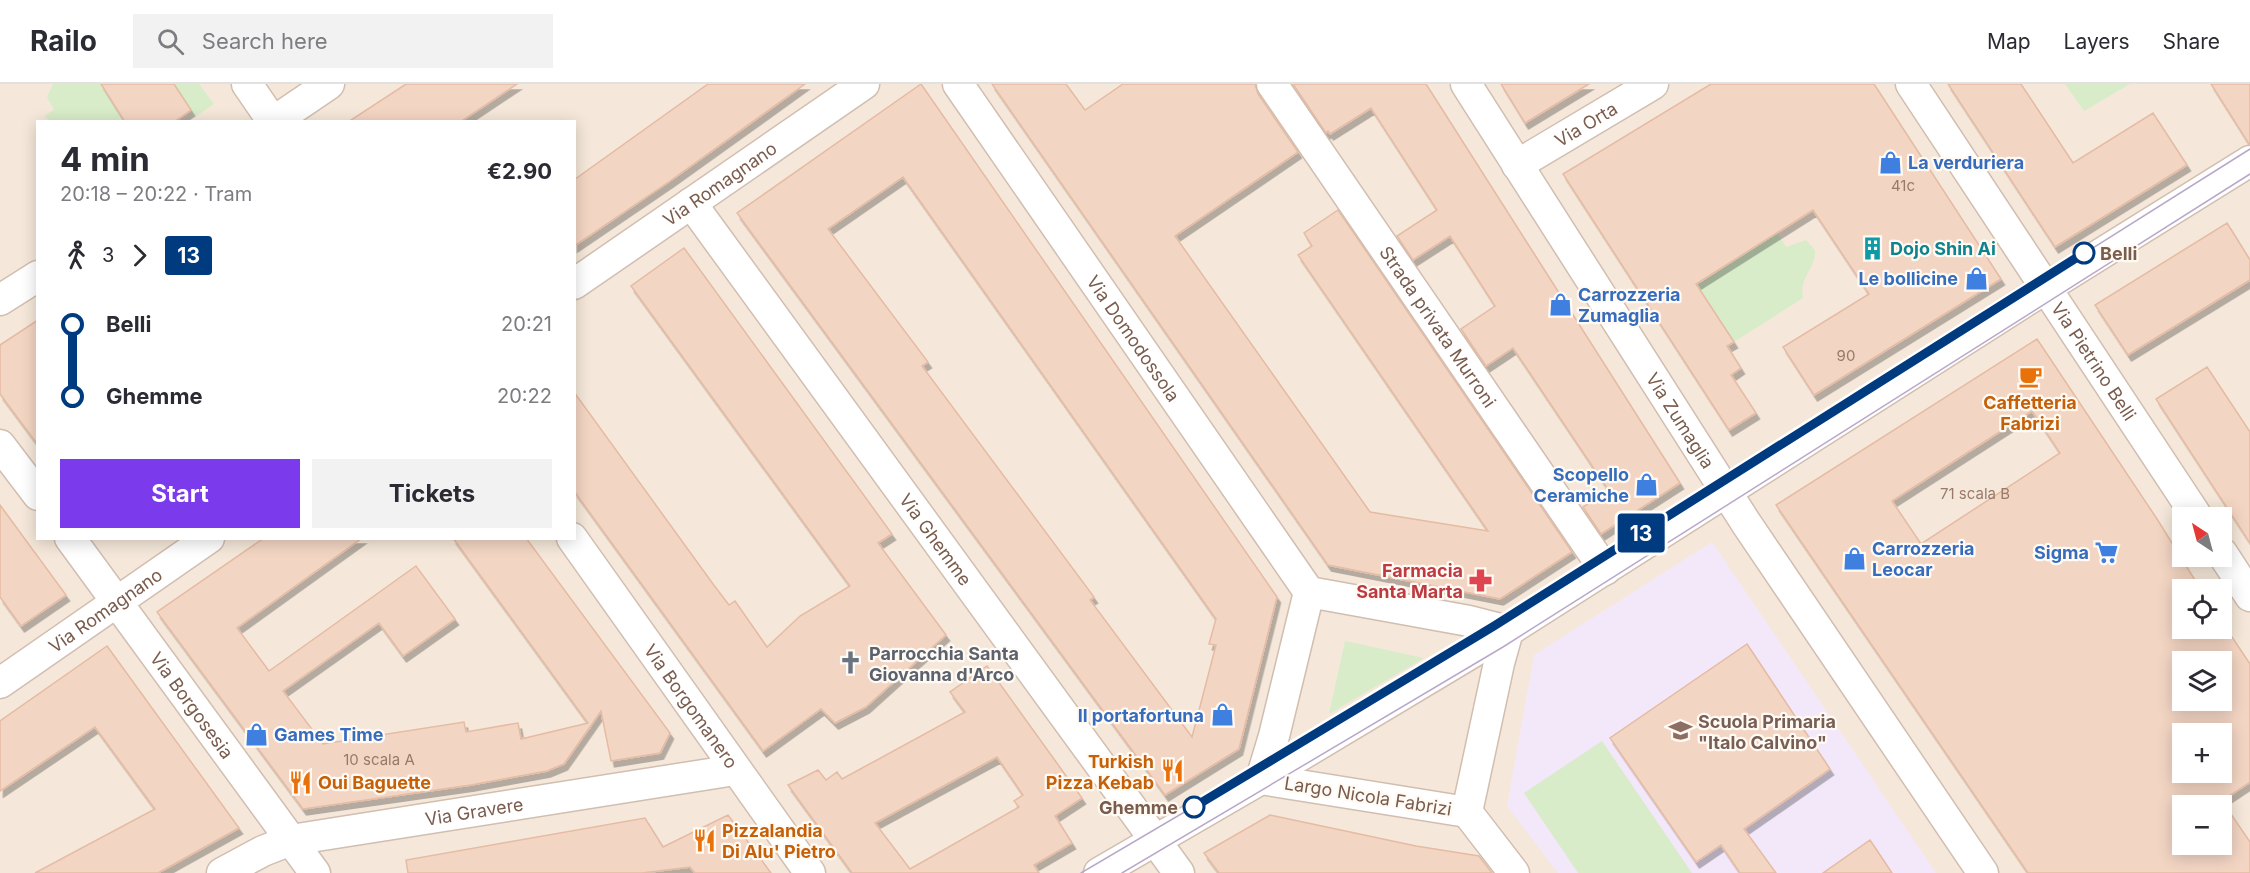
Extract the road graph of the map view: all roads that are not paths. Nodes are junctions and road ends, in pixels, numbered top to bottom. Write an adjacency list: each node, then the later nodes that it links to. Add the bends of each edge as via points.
1 (247, 84): 9 (street)
2 (330, 84): 10 (street)
3 (864, 84): 13 (street, Via Romagnano)
4 (958, 84): 27 (street, Via Domodossola)
5 (1272, 84): 26 (street, Strada privata Murroni)
6 (1466, 84): 12 (street, Via Zumaglia)
7 (1653, 84): 12 (street, Via Orta)
8 (1911, 84): 16 (street, Via Pietrino Belli)
9 (272, 120)
10 (275, 120)
11 (2250, 161): 16 (street)
12 (1517, 165): 20 (street, Via Zumaglia)
13 (692, 203): 15 (street, Via Romagnano); 36 (street, Via Ghemme)
14 (36, 277): 17 (street)
15 (576, 283)
16 (2046, 288): 20 (street); 21 (street, Via Pietrino Belli)
17 (0, 300)
18 (0, 445): 19 (street)
19 (36, 492)
20 (1726, 492): 26 (street); 43 (street, Via Zumaglia)
21 (2191, 507)
22 (71, 540): 29 (street, Via Borgosesia)
23 (206, 540): 29 (street, Via Romagnano)
24 (573, 540): 32 (street, Via Borgomanero)
25 (2231, 567): 28 (street)
26 (1605, 570): 30 (street)
27 (1309, 592): 30 (street); 33 (street, Largo Nicola Fabrizi)
28 (2250, 596)
29 (117, 602): 31 (street, Via Romagnano); 35 (street, Via Borgosesia)
30 (1509, 631): 33 (street); 34 (street, Largo Nicola Fabrizi)
31 (0, 682)
32 (735, 770): 35 (street, Via Gravere); 39 (street, Via Borgomanero)
33 (1261, 779): 34 (street, Largo Nicola Fabrizi); 36 (street)
34 (1467, 812): 42 (street)
35 (291, 840): 37 (street, Via Gravere, via 263,850); 38 (street, Via Borgosesia)
36 (1155, 841): 40 (street); 41 (street, Via Ghemme)
37 (222, 873)
38 (315, 873)
39 (810, 873)
40 (1099, 873)
41 (1179, 873)
42 (1514, 873)
43 (1983, 873)

